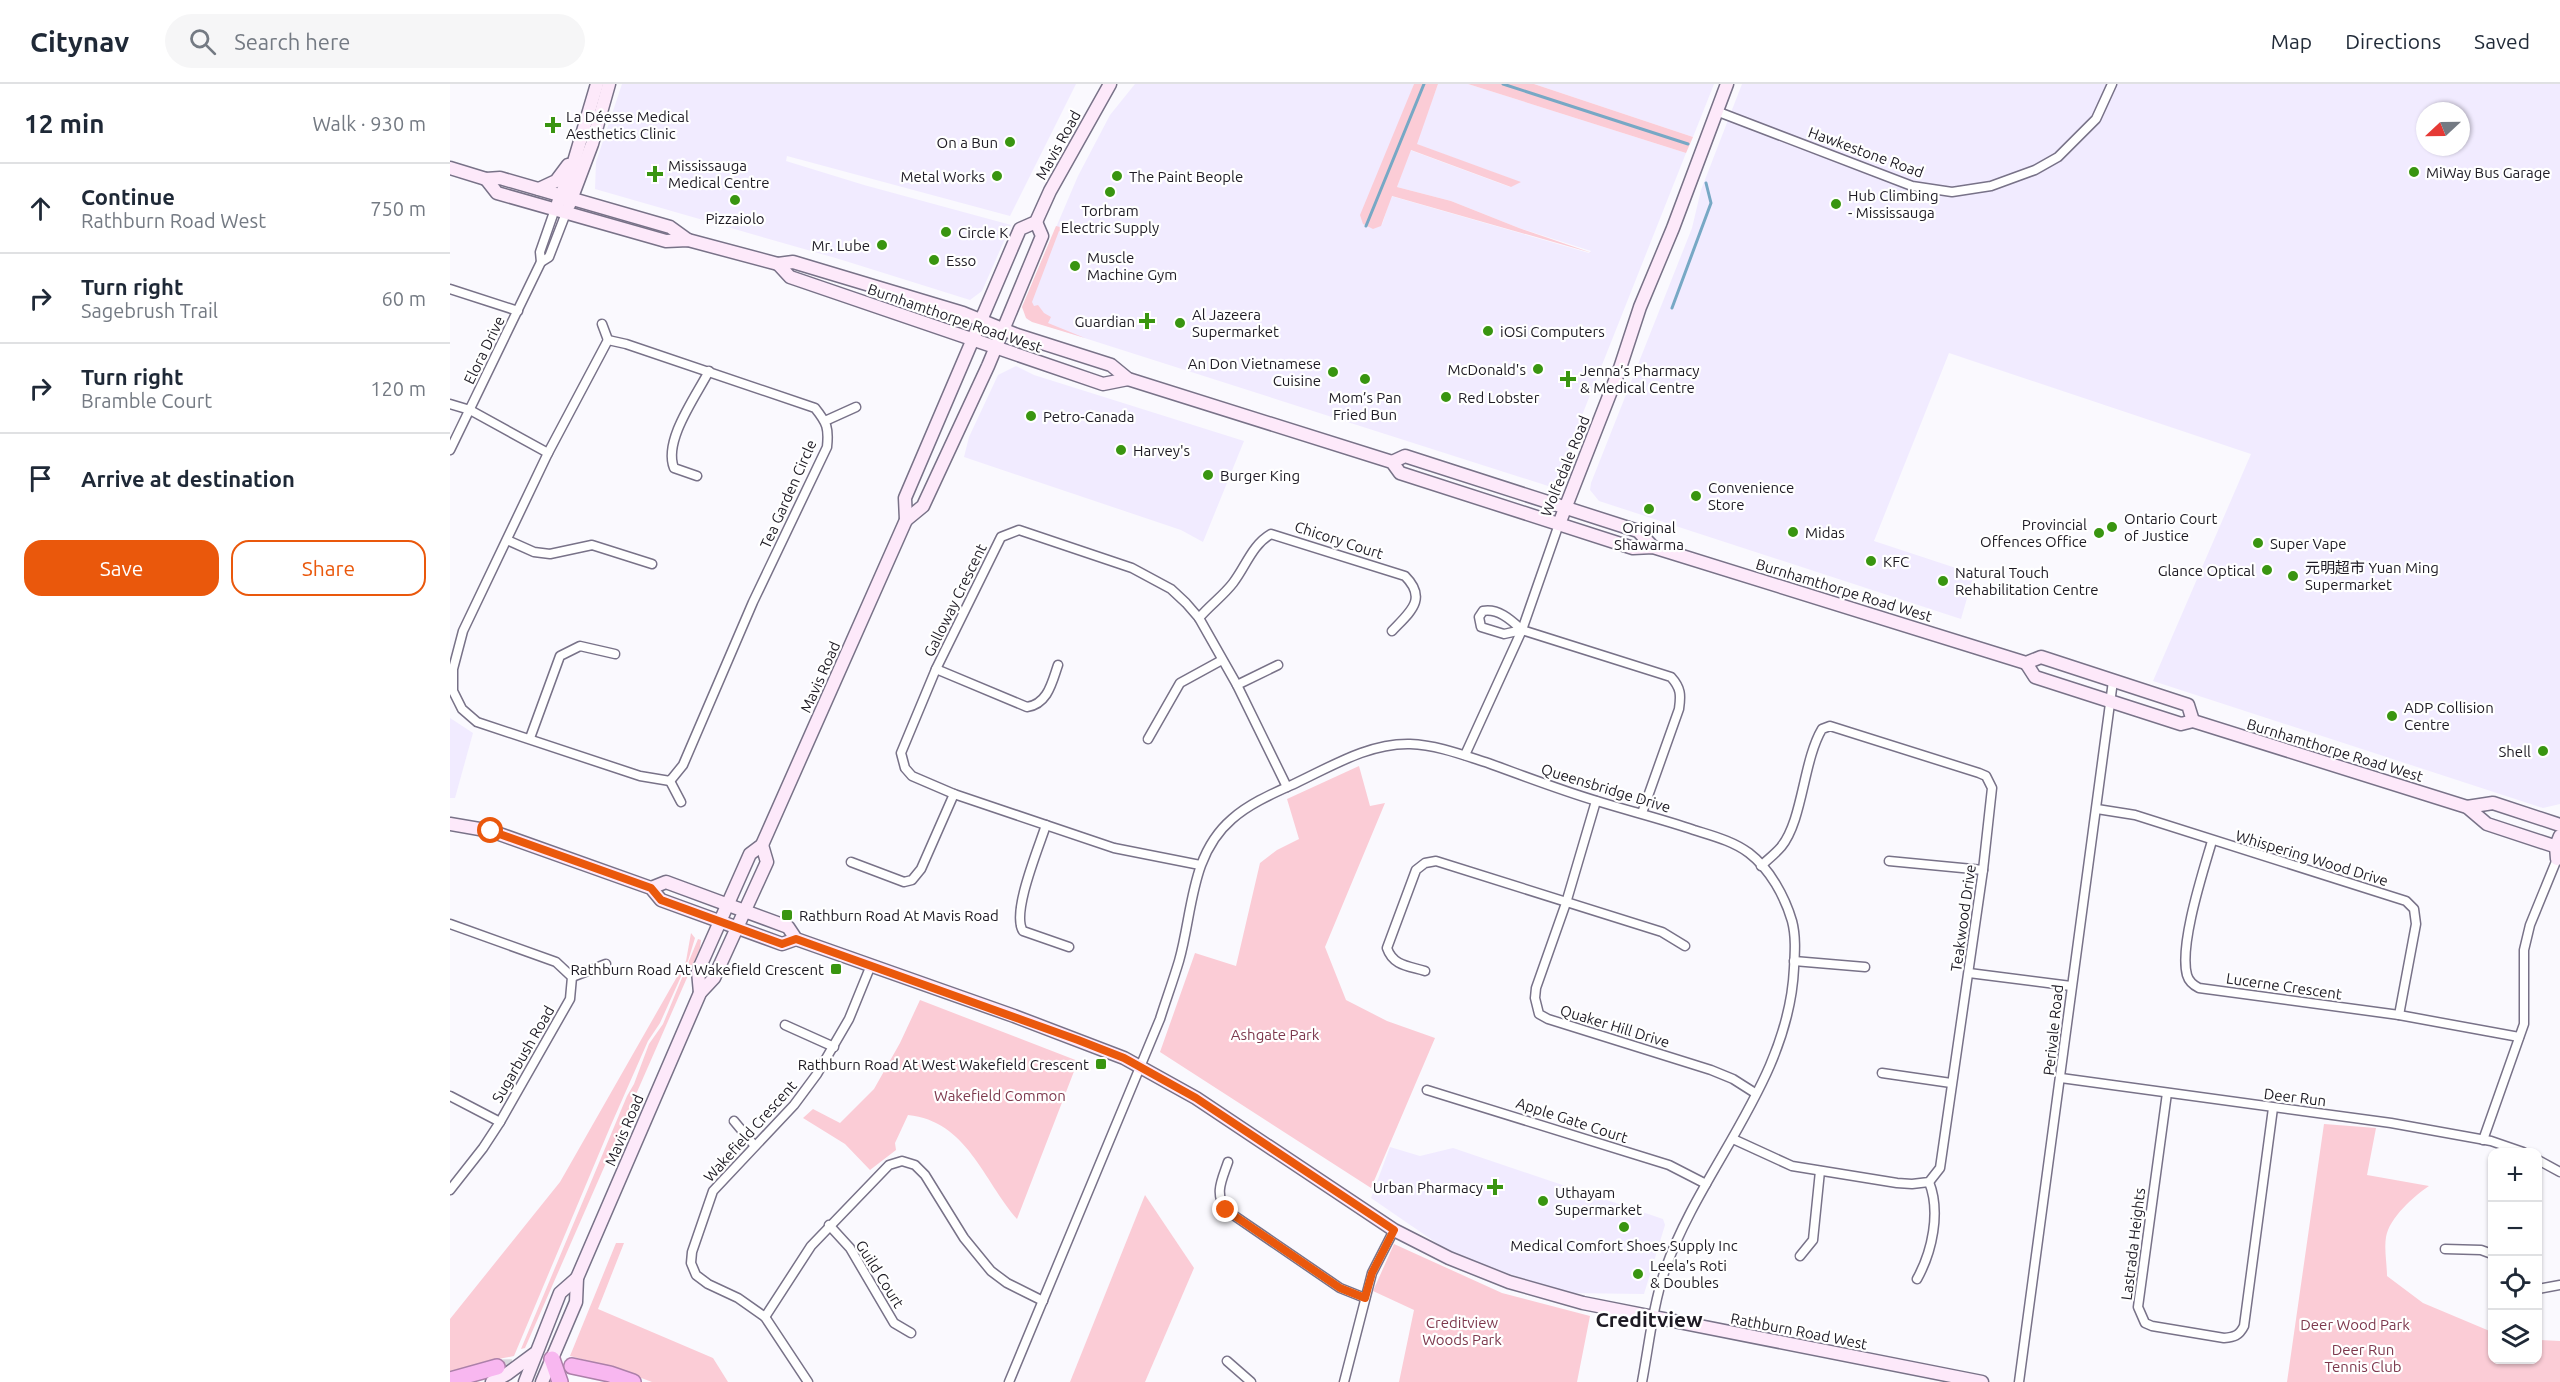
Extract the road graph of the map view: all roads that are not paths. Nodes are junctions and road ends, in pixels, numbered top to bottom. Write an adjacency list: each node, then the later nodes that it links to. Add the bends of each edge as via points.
1 (597, 84): 7 (main road)
2 (609, 84): 11 (main road, via 592,144)
3 (1110, 84): 13 (main road, Mavis Road)
4 (1727, 84): 6 (main road, Wolfedale Road)
5 (2112, 84): 6 (street, Hawkestone Road, via 2096,119 2058,157 1991,186 1952,192 1912,186)
6 (1716, 111): 34 (main road, Wolfedale Road)
7 (583, 128): 10 (main road, via 578,131 566,169 556,181); 11 (main road)
8 (450, 168): 9 (main road, Burnhamthorpe Road West)
9 (486, 179): 10 (main road, Burnhamthorpe Road West, via 500,178); 12 (main road, Burnhamthorpe Road West, via 497,193)
10 (539, 189): 11 (main road, Burnhamthorpe Road West)
11 (566, 197): 12 (main road); 14 (main road, Burnhamthorpe Road West, via 670,227)
12 (560, 211): 14 (main road, Burnhamthorpe Road West, via 666,241); 17 (street, Elora Drive, via 549,257 541,262)
13 (1035, 222): 18 (main road, Mavis Road, via 1020,229); 20 (main road, Mavis Road, via 1042,236)
14 (688, 240): 15 (main road, Burnhamthorpe Road West)
15 (778, 264): 18 (main road, Burnhamthorpe Road West, via 793,262); 21 (main road, Burnhamthorpe Road West, via 790,277)
16 (450, 289): 17 (street)
17 (518, 311): 28 (street, Elora Drive)
18 (981, 320): 20 (main road, Burnhamthorpe Road West); 21 (main road, Mavis Road)
19 (602, 324): 22 (street)
20 (1003, 329): 23 (main road, Mavis Road); 25 (main road, Burnhamthorpe Road West, via 1111,365)
21 (972, 339): 23 (main road, Burnhamthorpe Road West); 35 (main road, Mavis Road, via 905,498)
22 (608, 340): 24 (street); 31 (street)
23 (995, 348): 25 (main road, Burnhamthorpe Road West, via 1103,384); 35 (main road, Mavis Road, via 923,506)
24 (709, 371): 29 (street, via 815,408); 33 (street, via 675,437 670,457 674,468)
25 (1128, 379): 32 (main road, Burnhamthorpe Road West)
26 (450, 404): 28 (street)
27 (856, 406): 29 (street)
28 (470, 410): 30 (street, Elora Drive); 31 (street)
29 (825, 421): 57 (street, Tea Garden Circle, via 827,447 753,602 683,765)
30 (450, 450)
31 (548, 453): 37 (street)
32 (1392, 462): 34 (main road, Burnhamthorpe Road West, via 1406,456); 36 (main road, Burnhamthorpe Road West, via 1400,473)
33 (697, 476)
34 (1565, 508): 36 (main road, Wolfedale Road); 38 (main road, Burnhamthorpe Road West, via 1638,531)
35 (906, 520): 69 (main road, Mavis Road)
36 (1558, 524): 38 (main road, Burnhamthorpe Road West, via 1633,548); 41 (street, Wolfedale Road)
37 (507, 540): 39 (street, via 534,552 550,554 592,545); 48 (street, via 462,631)
38 (1653, 547): 45 (main road, Burnhamthorpe Road West)
39 (652, 564)
40 (1199, 618): 42 (street, Chicory Court, via 1244,569 1256,546 1271,534 1405,576 1416,591 1416,602); 44 (street, Galloway Crescent); 49 (street, Galloway Crescent, via 1171,589 1132,568 1019,530 1001,537)
41 (1522, 630): 41 (street, via 1508,617 1488,610 1479,617 1481,627 1503,634); 56 (street, Wolfedale Road); 64 (street, via 1671,677 1678,686 1678,709)
42 (1392, 631)
43 (615, 654): 54 (street, via 580,646 560,656)
44 (1222, 660): 51 (street, Galloway Crescent); 55 (street, via 1180,683)
45 (2026, 663): 50 (main road, Burnhamthorpe Road West, via 2041,657); 52 (main road, Burnhamthorpe Road West, via 2035,677)
46 (1058, 665): 49 (street, via 1046,697 1027,707)
47 (1278, 665): 51 (street)
48 (451, 669): 54 (street, via 453,691 462,709 477,722)
49 (936, 669): 59 (street, Galloway Crescent, via 901,753 912,776)
50 (2113, 681): 52 (street, Perivale Road); 53 (main road, Burnhamthorpe Road West, via 2188,705)
51 (1237, 685): 58 (street, Galloway Crescent)
52 (2109, 701): 53 (main road, Burnhamthorpe Road West, via 2181,724); 63 (street, Perivale Road)
53 (2193, 721): 62 (main road, Burnhamthorpe Road West)
54 (530, 738): 57 (street, via 640,776)
55 (1148, 739)
56 (1465, 755): 58 (street, Queensbridge Drive, via 1424,745 1387,745 1356,754); 60 (street, Queensbridge Drive)
57 (670, 781): 61 (street)
58 (1287, 787): 73 (street, Queensbridge Drive, via 1229,821)
59 (954, 794): 66 (street, Galloway Crescent); 72 (street, via 921,869 912,880 904,882)
60 (1596, 801): 64 (street, Queensbridge Drive); 77 (street, Quaker Hill Drive)
61 (681, 802)
62 (2467, 807): 67 (main road, Burnhamthorpe Road West, via 2493,803); 70 (main road, Burnhamthorpe Road West, via 2487,824)
63 (2097, 809): 68 (street, Whispering Wood Drive, via 2135,815); 93 (street, Perivale Road)
64 (1642, 813): 74 (street, Queensbridge Drive, via 1723,839 1750,854)
65 (450, 824): 76 (main road, Rathburn Road West, via 491,831)
66 (1046, 825): 73 (street, Galloway Crescent, via 1114,848); 84 (street, via 1019,910 1020,927)
67 (2560, 825)
68 (2212, 842): 95 (street, Whispering Wood Drive, via 2406,901 2414,909 2415,934); 95 (street, Lucerne Crescent, via 2195,900 2186,953 2186,973 2192,984)
69 (762, 845): 78 (main road, Mavis Road, via 750,854); 79 (main road, Mavis Road, via 766,862)
70 (2559, 850): 97 (street, via 2524,950 2524,1024)
71 (1889, 861): 75 (street)
72 (851, 862)
73 (1200, 865): 99 (street, Queensbridge Drive, via 1179,961)
74 (1761, 866): 75 (street, Teakwood Drive, via 1787,837 1815,741 1822,729 1830,726 1986,776 1993,793); 86 (street, Queensbridge Drive, via 1776,884 1792,922)
75 (1983, 870): 91 (street, Teakwood Drive)
76 (651, 888): 78 (main road, Rathburn Road West, via 666,882); 80 (main road, Rathburn Road West, via 661,900)
77 (1566, 903): 85 (street, via 1662,932); 90 (street, via 1436,861 1425,863 1416,870 1387,948 1397,963); 104 (street, Quaker Hill Drive, via 1536,988 1539,1014 1711,1070)
78 (728, 905): 79 (main road, Rathburn Road West); 80 (main road, Mavis Road)
79 (744, 911): 82 (main road, Mavis Road); 83 (main road, Rathburn Road West, via 788,927)
80 (720, 921): 82 (main road, Rathburn Road West); 94 (main road, Mavis Road, via 698,971)
81 (450, 924): 92 (street, via 556,962)
82 (736, 928): 83 (main road, Rathburn Road West, via 782,944); 94 (main road, Mavis Road, via 714,978)
83 (796, 939): 88 (main road, Rathburn Road West)
84 (1069, 946)
85 (1684, 946)
86 (1794, 961): 89 (street); 104 (street, Queensbridge Drive, via 1785,1023)
87 (606, 964): 92 (street)
88 (871, 965): 98 (street, Wakefield Crescent); 99 (main road, Rathburn Road West)
89 (1865, 967)
90 (1425, 970)
91 (1969, 973): 93 (street); 102 (street, Teakwood Drive)
92 (572, 977): 109 (street, Sugarbush Road, via 570,999)
93 (2071, 986): 101 (street, Perivale Road)
94 (700, 993): 126 (main road, Mavis Road)
95 (2399, 1015): 97 (street, Lucerne Crescent)
96 (785, 1024): 98 (street)
97 (2519, 1037): 111 (street)
98 (834, 1047): 112 (street, Wakefield Crescent, via 794,1105)
99 (1140, 1066): 122 (main road, Rathburn Road West, via 1196,1098); 131 (street)
100 (1882, 1073): 102 (street)
101 (2061, 1078): 105 (street, Deer Run); 151 (street, Perivale Road)
102 (1952, 1083): 118 (street, Teakwood Drive, via 1942,1162)
103 (1427, 1090): 119 (street, Apple Gate Court, via 1669,1165)
104 (1755, 1093): 110 (street, Queensbridge Drive)
105 (2167, 1093): 107 (street, Deer Run); 107 (street, Lastrada Heights, via 2138,1307 2145,1323 2152,1326 2224,1338 2241,1333 2244,1326)
106 (450, 1096): 109 (street)
107 (2272, 1108): 111 (street, Deer Run, via 2391,1123)
108 (734, 1121): 112 (street)
109 (500, 1122): 120 (street, Sugarbush Road)
110 (1733, 1139): 116 (street, via 1792,1166); 119 (street, Queensbridge Drive)
111 (2483, 1140): 113 (street, Deer Run)
112 (754, 1145): 132 (street, Wakefield Crescent, via 713,1191 691,1263 696,1275 708,1284)
113 (2510, 1148)
114 (1228, 1162): 130 (street, via 1219,1187 1220,1201 1226,1210 1340,1288)
115 (2542, 1162): 117 (street)
116 (1820, 1171): 118 (street, via 1912,1184); 125 (street, via 1813,1240)
117 (2560, 1172)
118 (1929, 1182): 127 (street, via 1936,1205 1928,1260)
119 (1706, 1184): 133 (street, Queensbridge Drive, via 1665,1271)
120 (450, 1190)
121 (829, 1225): 131 (street, via 889,1164 902,1161 915,1165 926,1175 964,1238 991,1271); 132 (street, via 800,1260); 134 (street, Guild Court, via 850,1248 894,1323)
122 (1394, 1230): 130 (street, via 1372,1273); 133 (main road, Rathburn Road West, via 1509,1282 1571,1300)
123 (2445, 1249): 124 (street)
124 (2488, 1252)
125 (1800, 1256)
126 (577, 1278): 135 (main road, Mavis Road, via 560,1293); 136 (main road, Mavis Road, via 576,1302)
127 (1917, 1280)
128 (2560, 1285): 129 (street)
129 (2542, 1288)
130 (1365, 1298): 148 (street)
131 (1043, 1301): 146 (street)
132 (765, 1317): 145 (street, Wakefield Crescent)
133 (1655, 1317): 149 (street, Queensbridge Drive); 150 (main road, Rathburn Road West)
134 (911, 1333)
135 (537, 1351): 139 (main road, via 524,1363); 141 (main road, Mavis Road)
136 (552, 1359): 142 (main road, Mavis Road); 143 (highway)
137 (1227, 1361): 147 (street)
138 (572, 1366): 144 (highway)
139 (494, 1375): 140 (highway)
140 (450, 1380)
141 (525, 1382)
142 (542, 1382)
143 (560, 1382)
144 (633, 1382)
145 (808, 1382)
146 (1009, 1382)
147 (1251, 1382)
148 (1344, 1382)
149 (1642, 1382)
150 (1982, 1382)
151 (2019, 1382)

